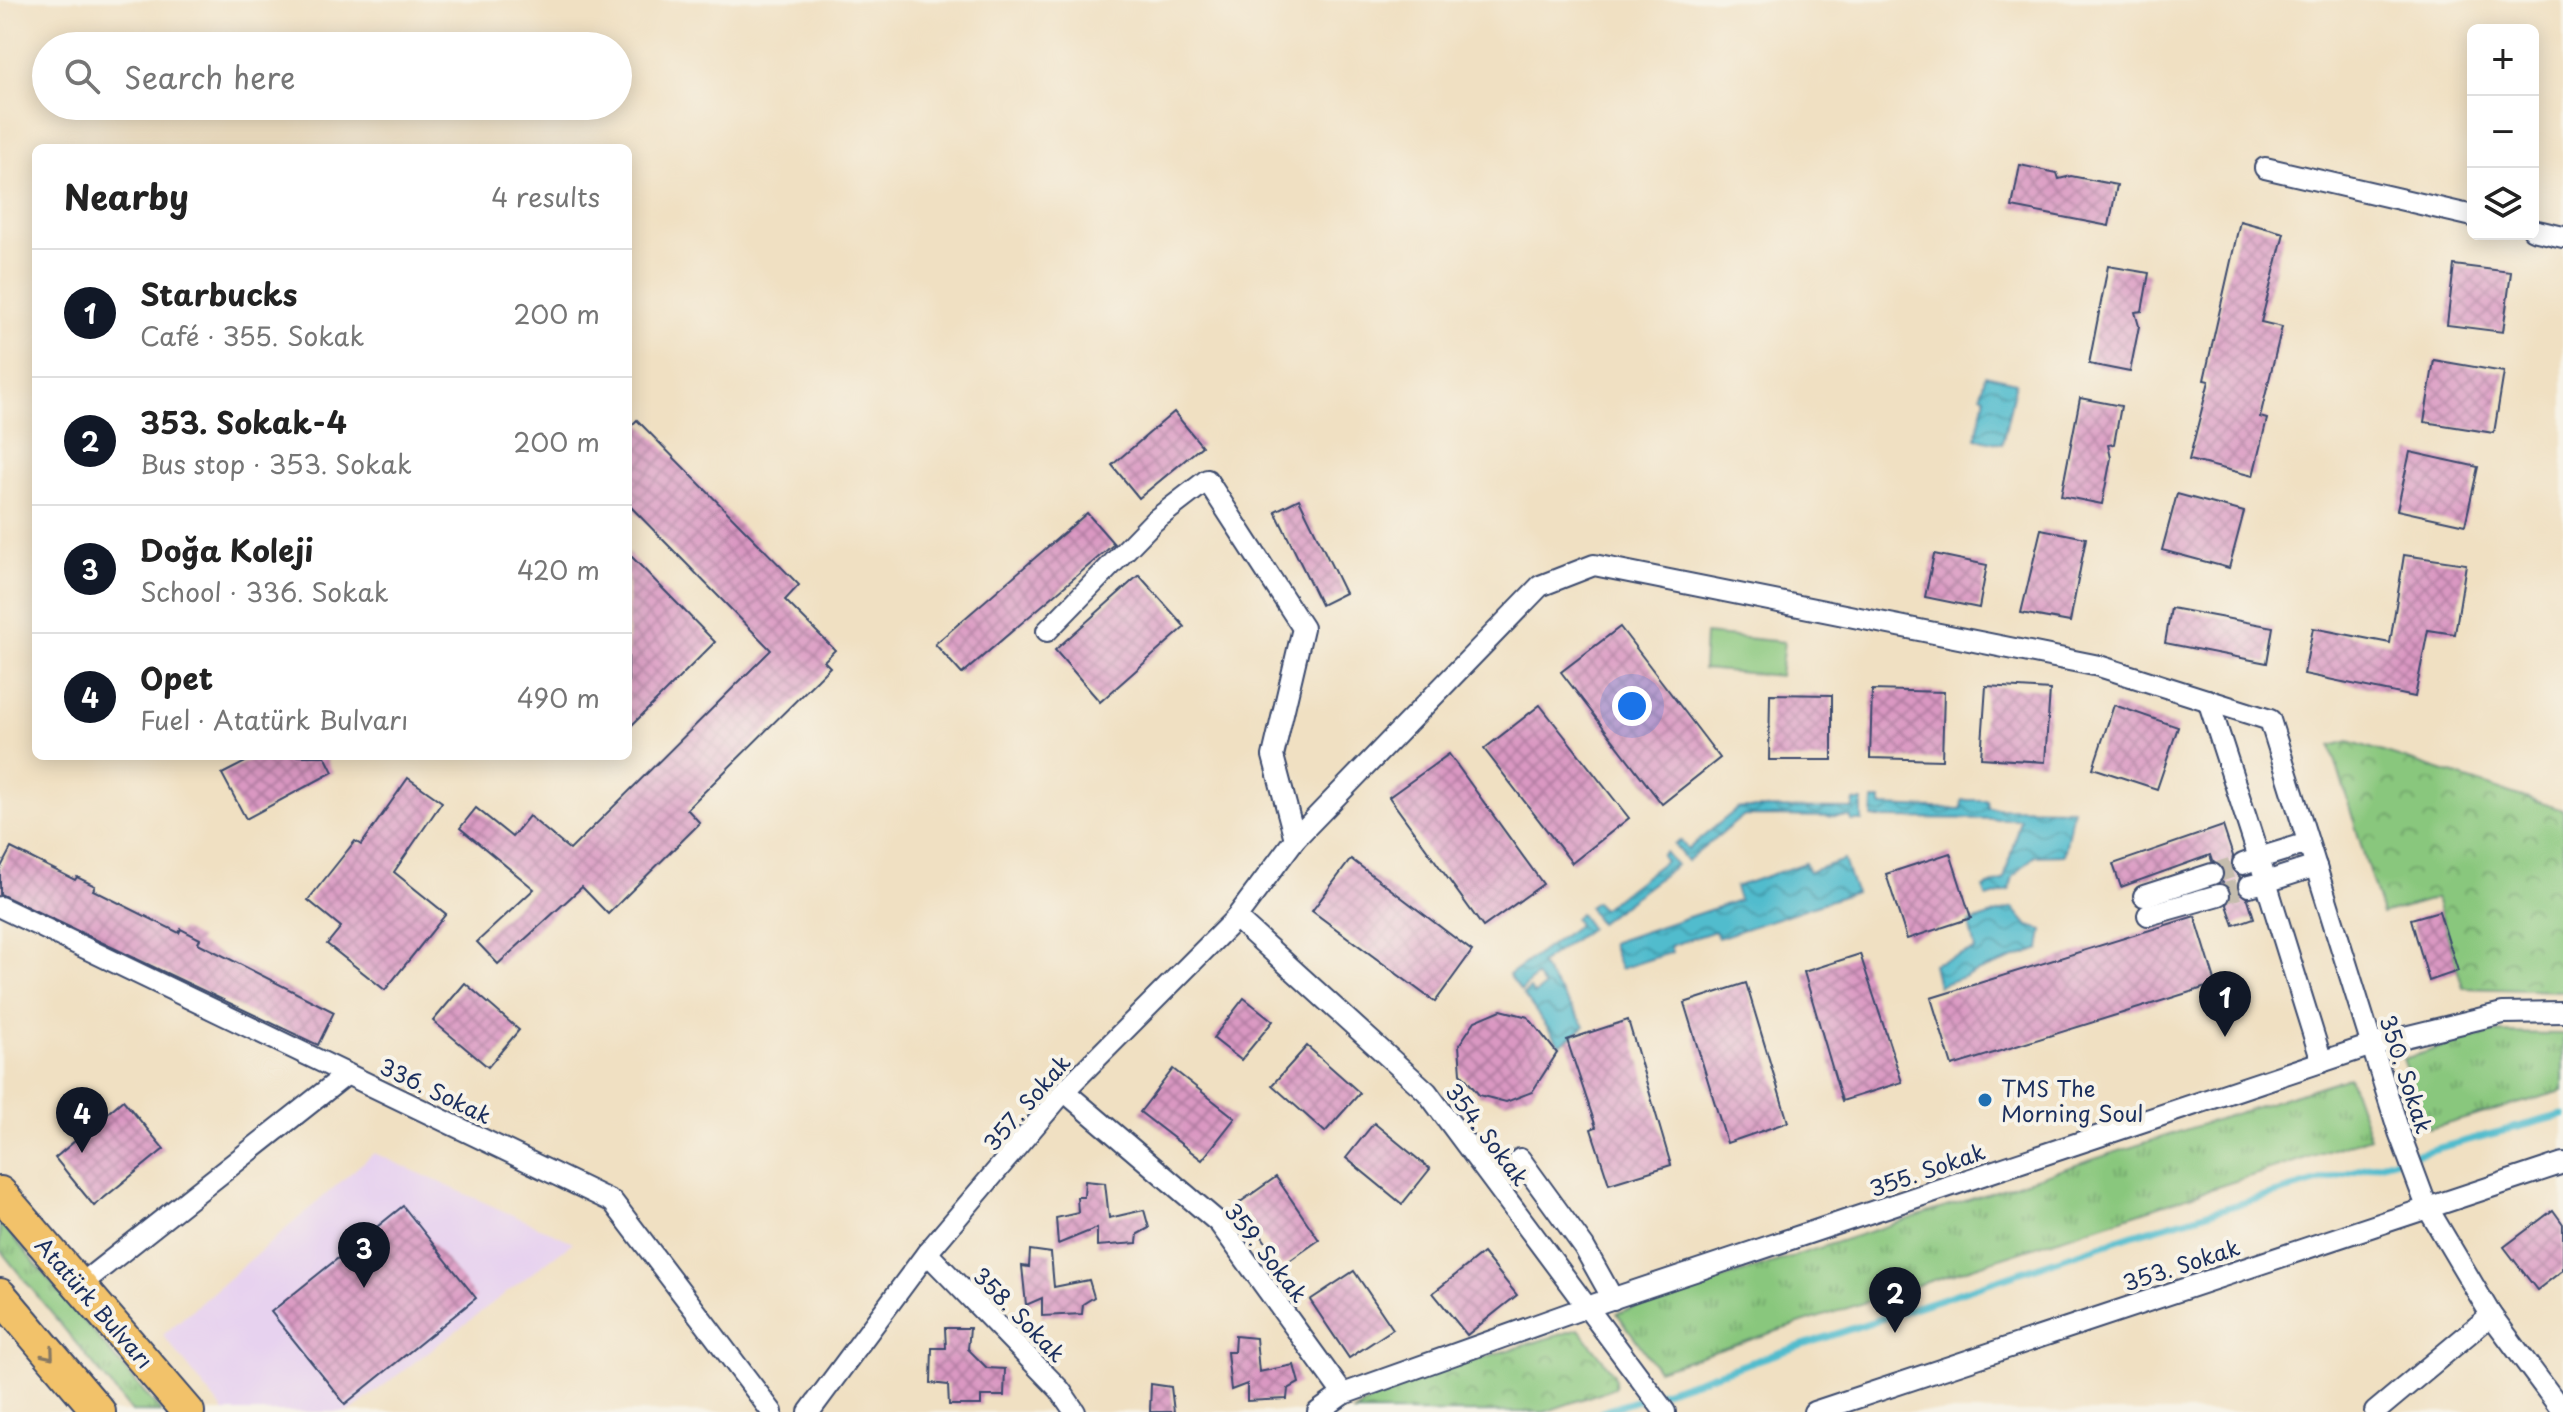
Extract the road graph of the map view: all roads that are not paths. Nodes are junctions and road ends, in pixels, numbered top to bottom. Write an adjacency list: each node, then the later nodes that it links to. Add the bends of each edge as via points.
1 (2265, 168): 2 (street)
2 (2467, 215)
3 (2539, 231): 4 (street)
4 (2563, 237)
5 (1047, 631): 8 (street, via 1154,521 1207,480 1303,628 1273,756)
6 (2208, 700): 7 (street, 357. Sokak); 8 (street, 357. Sokak, via 2099,666 1594,565 1540,586); 10 (street)
7 (2270, 720): 9 (street, 350. Sokak)
8 (1295, 839): 16 (street, 357. Sokak)
9 (2308, 843): 10 (street); 11 (street, 350. Sokak)
10 (2251, 861): 13 (street)
11 (2316, 866): 13 (street); 18 (street, 350. Sokak)
12 (2212, 874): 14 (street, via 2146,906)
13 (2258, 884): 19 (street)
14 (2219, 895)
15 (0, 907): 20 (street, 336. Sokak)
16 (1236, 918): 21 (street, 357. Sokak); 30 (street, 354. Sokak, via 1427,1092)
17 (2563, 1012): 18 (street, 355. Sokak, via 2503,1013)
18 (2372, 1045): 19 (street, 355. Sokak); 25 (street, 350. Sokak)
19 (2322, 1062): 29 (street, 355. Sokak)
20 (347, 1074): 27 (street); 35 (street, 336. Sokak, via 613,1202)
21 (1064, 1091): 26 (street, 357. Sokak); 32 (street, 359. Sokak, via 1219,1223)
22 (1520, 1159): 29 (street, via 1584,1247)
23 (2563, 1163): 25 (street, 353. Sokak)
24 (0, 1193): 27 (main road, Atatürk Bulvarı)
25 (2427, 1207): 31 (street, 350. Sokak); 40 (street, 353. Sokak)
26 (927, 1253): 36 (street, 357. Sokak); 37 (street, 358. Sokak, via 1060,1390)
27 (80, 1285): 34 (main road, Atatürk Bulvarı)
28 (0, 1295): 33 (main road, one-way to 33)
29 (1613, 1299): 30 (street, 355. Sokak)
30 (1587, 1307): 32 (street, 355. Sokak); 39 (street, 354. Sokak)
31 (2491, 1315): 41 (street); 42 (street, 350. Sokak)
32 (1343, 1394): 38 (street, 355. Sokak)
33 (99, 1412)
34 (188, 1412)
35 (772, 1412)
36 (809, 1412)
37 (1075, 1412)
38 (1318, 1412)
39 (1665, 1412)
40 (1814, 1412)
41 (2375, 1412)
42 (2563, 1412)

